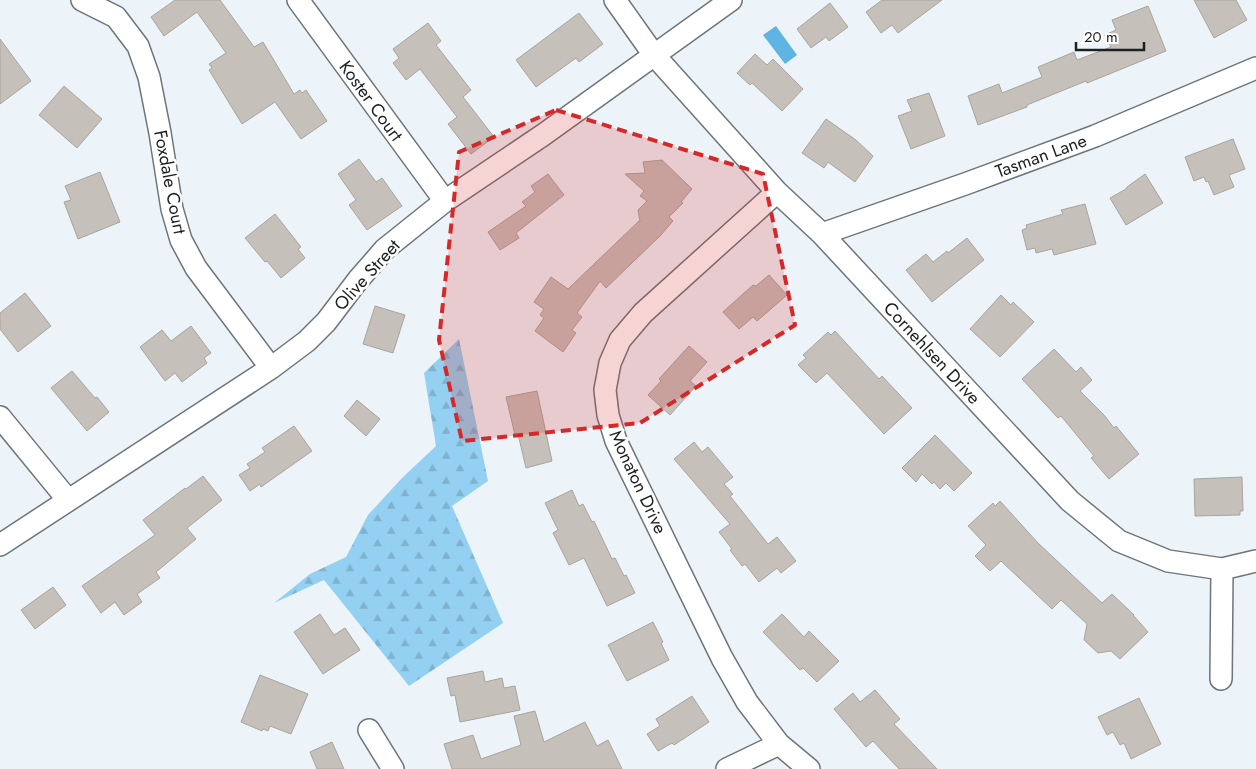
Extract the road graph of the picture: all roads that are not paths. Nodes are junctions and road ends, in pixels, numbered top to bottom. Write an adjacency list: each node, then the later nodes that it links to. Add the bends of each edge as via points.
1 (82, 0): 10 (street, Foxdale Court, via 116,17 138,46 149,77 172,209 181,240 196,268)
2 (298, 0): 8 (street, Koster Court)
3 (615, 0): 5 (street, Cornehlsen Drive)
4 (731, 0): 5 (street, Olive Street)
5 (654, 55): 7 (street, Cornehlsen Drive); 8 (street, Olive Street)
6 (1256, 68): 9 (street, Tasman Lane, via 1095,136)
7 (777, 192): 9 (street, Cornehlsen Drive); 18 (street, Monaton Drive, via 643,313 620,340 610,363 605,390 616,441 722,658 747,702)
8 (445, 201): 10 (street, Olive Street, via 385,249 326,322 307,341)
9 (822, 234): 15 (street, Cornehlsen Drive, via 1070,501 1119,541 1168,561)
10 (270, 368): 12 (street, Olive Street)
11 (0, 417): 12 (street)
12 (68, 500): 13 (street, Olive Street)
13 (0, 546)
14 (1256, 561): 15 (street, Cornehlsen Drive)
15 (1222, 569): 16 (street)
16 (1221, 679)
17 (369, 730): 19 (street)
18 (779, 744): 20 (street); 21 (street, Monaton Drive)
19 (393, 769)
20 (727, 769)
21 (809, 769)

